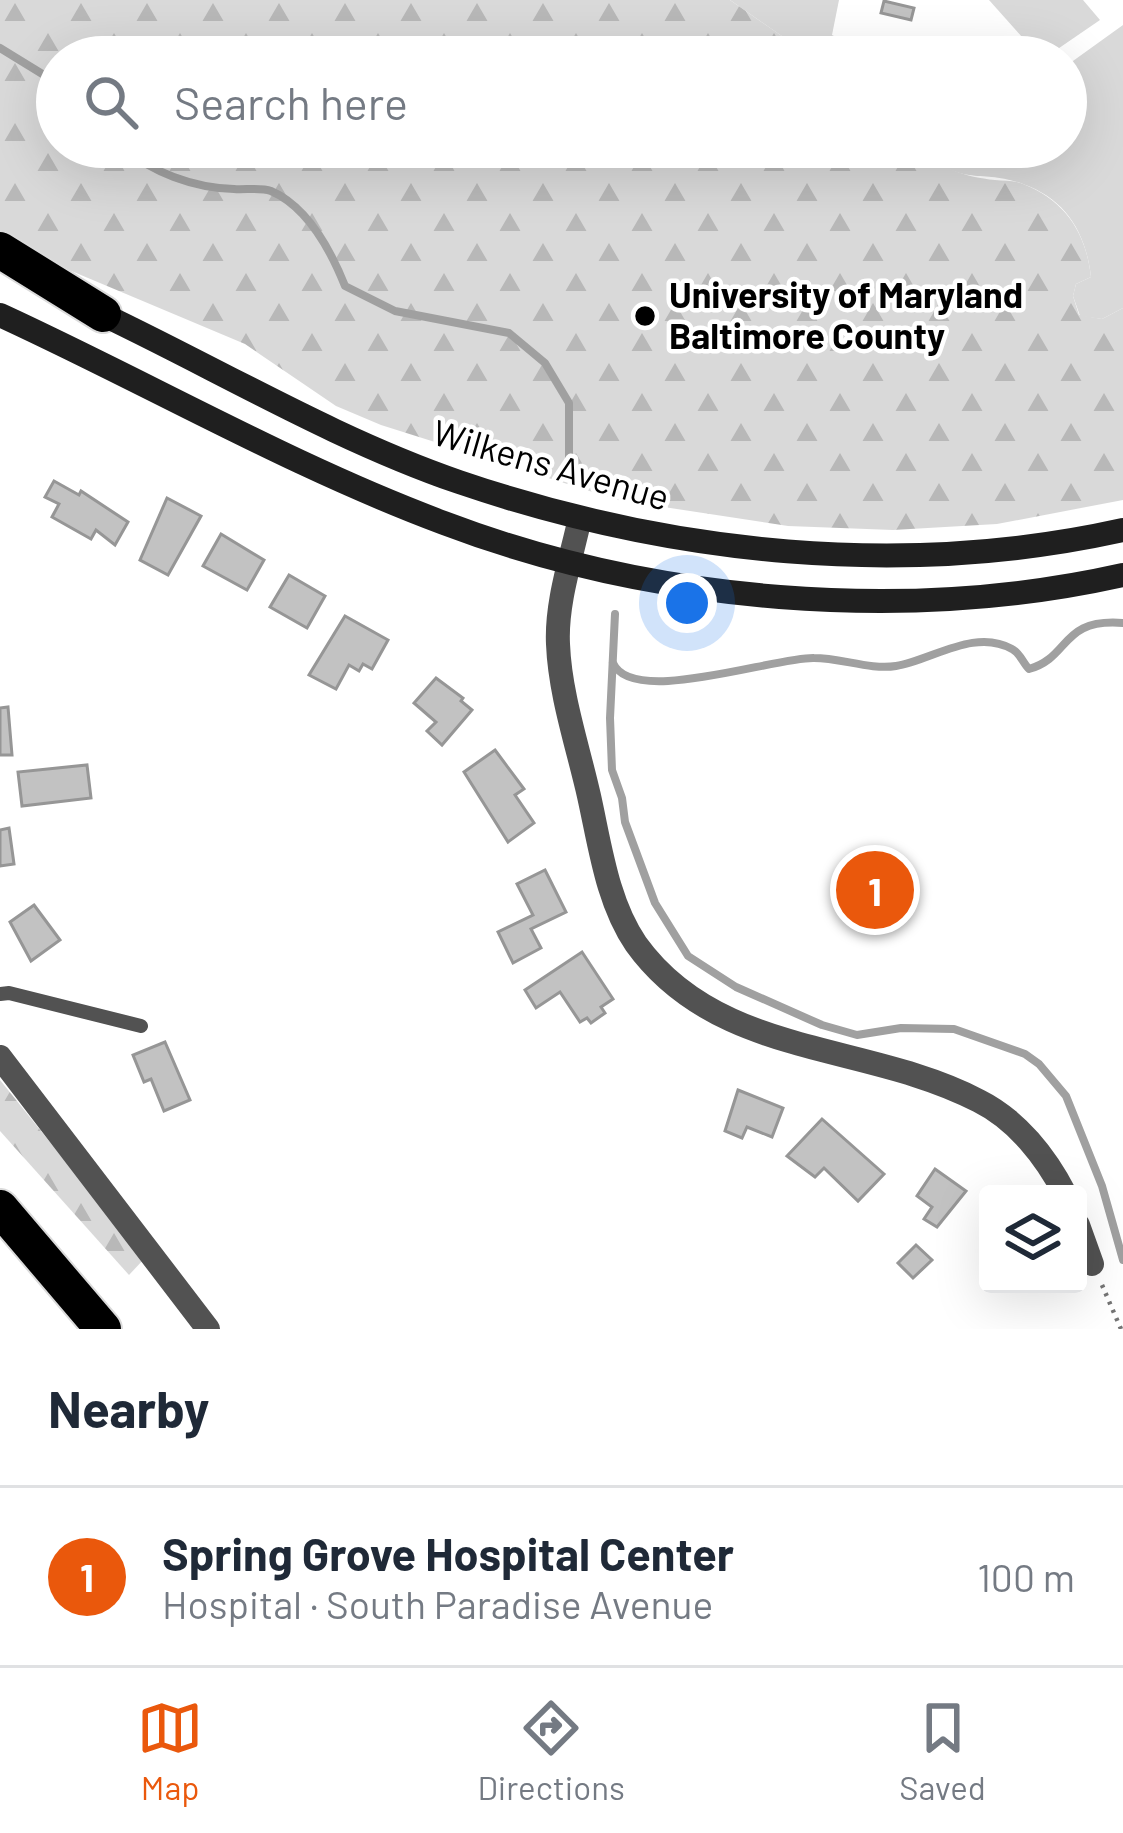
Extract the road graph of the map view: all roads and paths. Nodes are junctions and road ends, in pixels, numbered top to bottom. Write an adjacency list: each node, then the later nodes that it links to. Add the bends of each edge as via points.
1 (0, 250): 3 (highway)
2 (0, 266): 3 (main road, Wilkens Avenue)
3 (103, 314): 5 (main road, Wilkens Avenue, via 382,450)
4 (0, 315): 7 (main road, via 445,524)
5 (580, 518): 6 (main road, Wilkens Avenue, via 815,554 997,548); 7 (street)
6 (1123, 530)
7 (570, 561): 8 (main road, via 812,599 905,600); 12 (street, via 560,663 605,868 634,941 658,970 727,1018 980,1101 1010,1121)
8 (1123, 574)
9 (0, 994): 10 (lane)
10 (141, 1026)
11 (0, 1057): 17 (street)
12 (1060, 1185)
13 (0, 1208): 16 (highway)
14 (1087, 1250): 15 (street)
15 (1092, 1264): 18 (path)
16 (103, 1329)
17 (208, 1329)
18 (1120, 1329)

